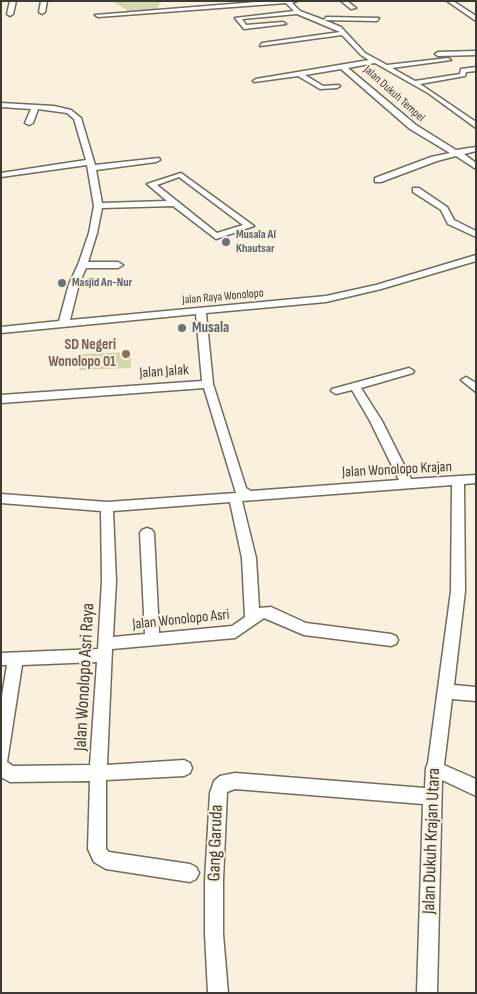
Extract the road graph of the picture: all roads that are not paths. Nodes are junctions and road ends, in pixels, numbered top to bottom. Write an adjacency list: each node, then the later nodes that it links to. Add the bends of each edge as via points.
1 (13, 1): 14 (street)
2 (44, 1): 12 (street)
3 (177, 1): 11 (street)
4 (194, 1): 10 (street)
5 (297, 1): 8 (street)
6 (343, 1): 9 (street)
7 (449, 1): 18 (street)
8 (287, 2): 10 (street); 13 (street, Jalan Dukuh Tempel)
9 (352, 8)
10 (189, 10): 11 (street)
11 (175, 11): 15 (street)
12 (42, 12)
13 (298, 12): 16 (street, Jalan Dukuh Tempel); 19 (street, via 238,18 244,27)
14 (10, 14)
15 (98, 15)
16 (319, 19): 17 (street); 20 (street, Jalan Dukuh Tempel, via 338,26)
17 (378, 19)
18 (476, 19)
19 (283, 24)
20 (345, 34): 21 (street); 24 (street, Jalan Dukuh Tempel, via 356,48)
21 (262, 45)
22 (476, 53): 25 (street, via 427,55)
23 (448, 60): 25 (street, Jalan Dukuh Tempel)
24 (376, 61): 26 (street, Jalan Dukuh Tempel); 27 (street, Jalan Dukuh Tempel)
25 (431, 61): 27 (street, Jalan Dukuh Tempel)
26 (343, 67): 29 (street, Jalan Dukuh Tempel); 38 (street, Jalan Dukuh Tempel, via 413,127)
27 (385, 67): 31 (street, Jalan Dukuh Tempel)
28 (476, 69): 31 (street, via 463,70 463,75)
29 (300, 74): 30 (street, Jalan Dukuh Tempel); 32 (street, via 323,88)
30 (256, 81)
31 (414, 83): 36 (street, Jalan Dukuh Tempel)
32 (337, 86)
33 (1, 106): 34 (street)
34 (35, 107): 35 (street); 40 (street, via 63,109 74,114)
35 (28, 123)
36 (476, 126)
37 (476, 149): 38 (street)
38 (456, 152): 41 (street, Jalan Dukuh Tempel); 43 (street)
39 (156, 160): 40 (street)
40 (90, 165): 42 (street); 46 (street)
41 (476, 167)
42 (1, 175)
43 (378, 180)
44 (416, 190): 47 (street, via 444,209 451,222)
45 (175, 203): 45 (street, via 151,182 181,175 250,226 217,237); 46 (street)
46 (98, 206): 49 (street)
47 (476, 234)
48 (476, 258): 51 (street, Jalan Raya Wonolopo, via 336,297)
49 (83, 265): 50 (street); 52 (street, via 74,284)
50 (118, 265)
51 (201, 312): 52 (street, Jalan Raya Wonolopo); 56 (street)
52 (64, 323): 53 (street, Jalan Raya Wonolopo)
53 (1, 330)
54 (409, 371): 57 (street)
55 (466, 380): 58 (street)
56 (208, 384): 60 (street, Jalan Jalak); 64 (street)
57 (355, 386): 59 (street); 63 (street, via 376,420)
58 (476, 389)
59 (336, 391)
60 (1, 399)
61 (476, 479): 62 (street)
62 (458, 480): 63 (street, Jalan Wonolopo Krajan); 73 (street, Jalan Wonolopo Krajan, via 458,591)
63 (407, 484): 64 (street, Jalan Wonolopo Krajan)
64 (243, 497): 66 (street, Jalan Wonolopo Krajan); 68 (street, via 236,501 249,558)
65 (1, 498): 66 (street, Jalan Wonolopo Krajan)
66 (106, 507): 71 (street, Jalan Wonolopo Asri Raya, via 109,581)
67 (147, 533): 69 (street)
68 (253, 616): 69 (street, Jalan Wonolopo Asri, via 235,632); 70 (street, via 271,613 304,629)
69 (152, 638): 71 (street, Jalan Wonolopo Asri)
70 (391, 640)
71 (105, 650): 72 (street, Jalan Wonolopo Asri); 79 (street, Jalan Wonolopo Asri Raya)
72 (8, 659): 75 (street)
73 (444, 691): 74 (street); 77 (street, Jalan Dukuh Krajan Utara)
74 (476, 694)
75 (1, 758)
76 (184, 768): 79 (street)
77 (434, 768): 80 (street); 81 (street, Jalan Dukuh Krajan Utara)
78 (6, 770): 79 (street)
79 (98, 773): 82 (street, Jalan Wonolopo Asri Raya, via 97,849 100,856 106,860)
80 (476, 788)
81 (432, 797): 83 (street, Gang Garuda, via 235,781 220,787 214,880); 84 (street, Jalan Dukuh Krajan Utara)
82 (190, 873)
83 (218, 993)
84 (427, 993)

